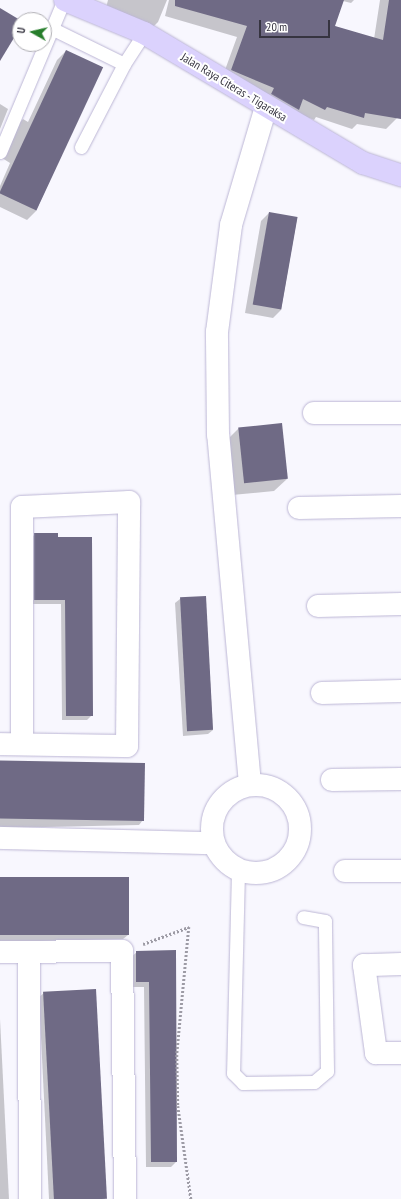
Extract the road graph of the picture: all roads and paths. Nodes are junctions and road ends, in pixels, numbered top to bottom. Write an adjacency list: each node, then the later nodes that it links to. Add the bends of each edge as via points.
1 (75, 2): 2 (lane); 3 (main road, Jalan Raya Citeras - Tigaraksa)
2 (53, 29): 4 (lane); 7 (lane)
3 (144, 33): 4 (lane); 5 (main road, Jalan Raya Citeras - Tigaraksa)
4 (124, 64): 6 (lane)
5 (266, 107): 8 (main road, Jalan Raya Citeras - Tigaraksa, via 363,163); 21 (street, via 231,224 217,332 218,435)
6 (82, 147)
7 (0, 152)
8 (401, 175)
9 (401, 413): 10 (street)
10 (314, 414)
11 (401, 506): 12 (street)
12 (299, 508)
13 (401, 604): 14 (street)
14 (318, 606)
15 (401, 692): 16 (street)
16 (322, 693)
17 (0, 744): 18 (street)
18 (22, 744): 18 (street, via 128,746 128,502 22,508)
19 (401, 779): 20 (street)
20 (332, 780)
21 (250, 784): 23 (street, via 239,787 224,797 214,812); 24 (street, via 273,787 288,797 297,812 300,829 297,846 287,861 273,871 255,874)
22 (0, 838): 23 (street)
23 (212, 843): 24 (street, via 224,861)
24 (238, 871): 27 (lane, via 233,1074 243,1083 314,1082 327,1071 325,921)
25 (401, 871): 26 (street)
26 (345, 872)
27 (303, 917)
28 (122, 951): 30 (street); 34 (street); 35 (path, via 190,927 177,1062 178,1106)
29 (0, 952): 30 (street)
30 (29, 953): 33 (street)
31 (401, 964): 32 (street, via 364,965 376,1053)
32 (401, 1053)
33 (30, 1199)
34 (125, 1199)
35 (191, 1199)

